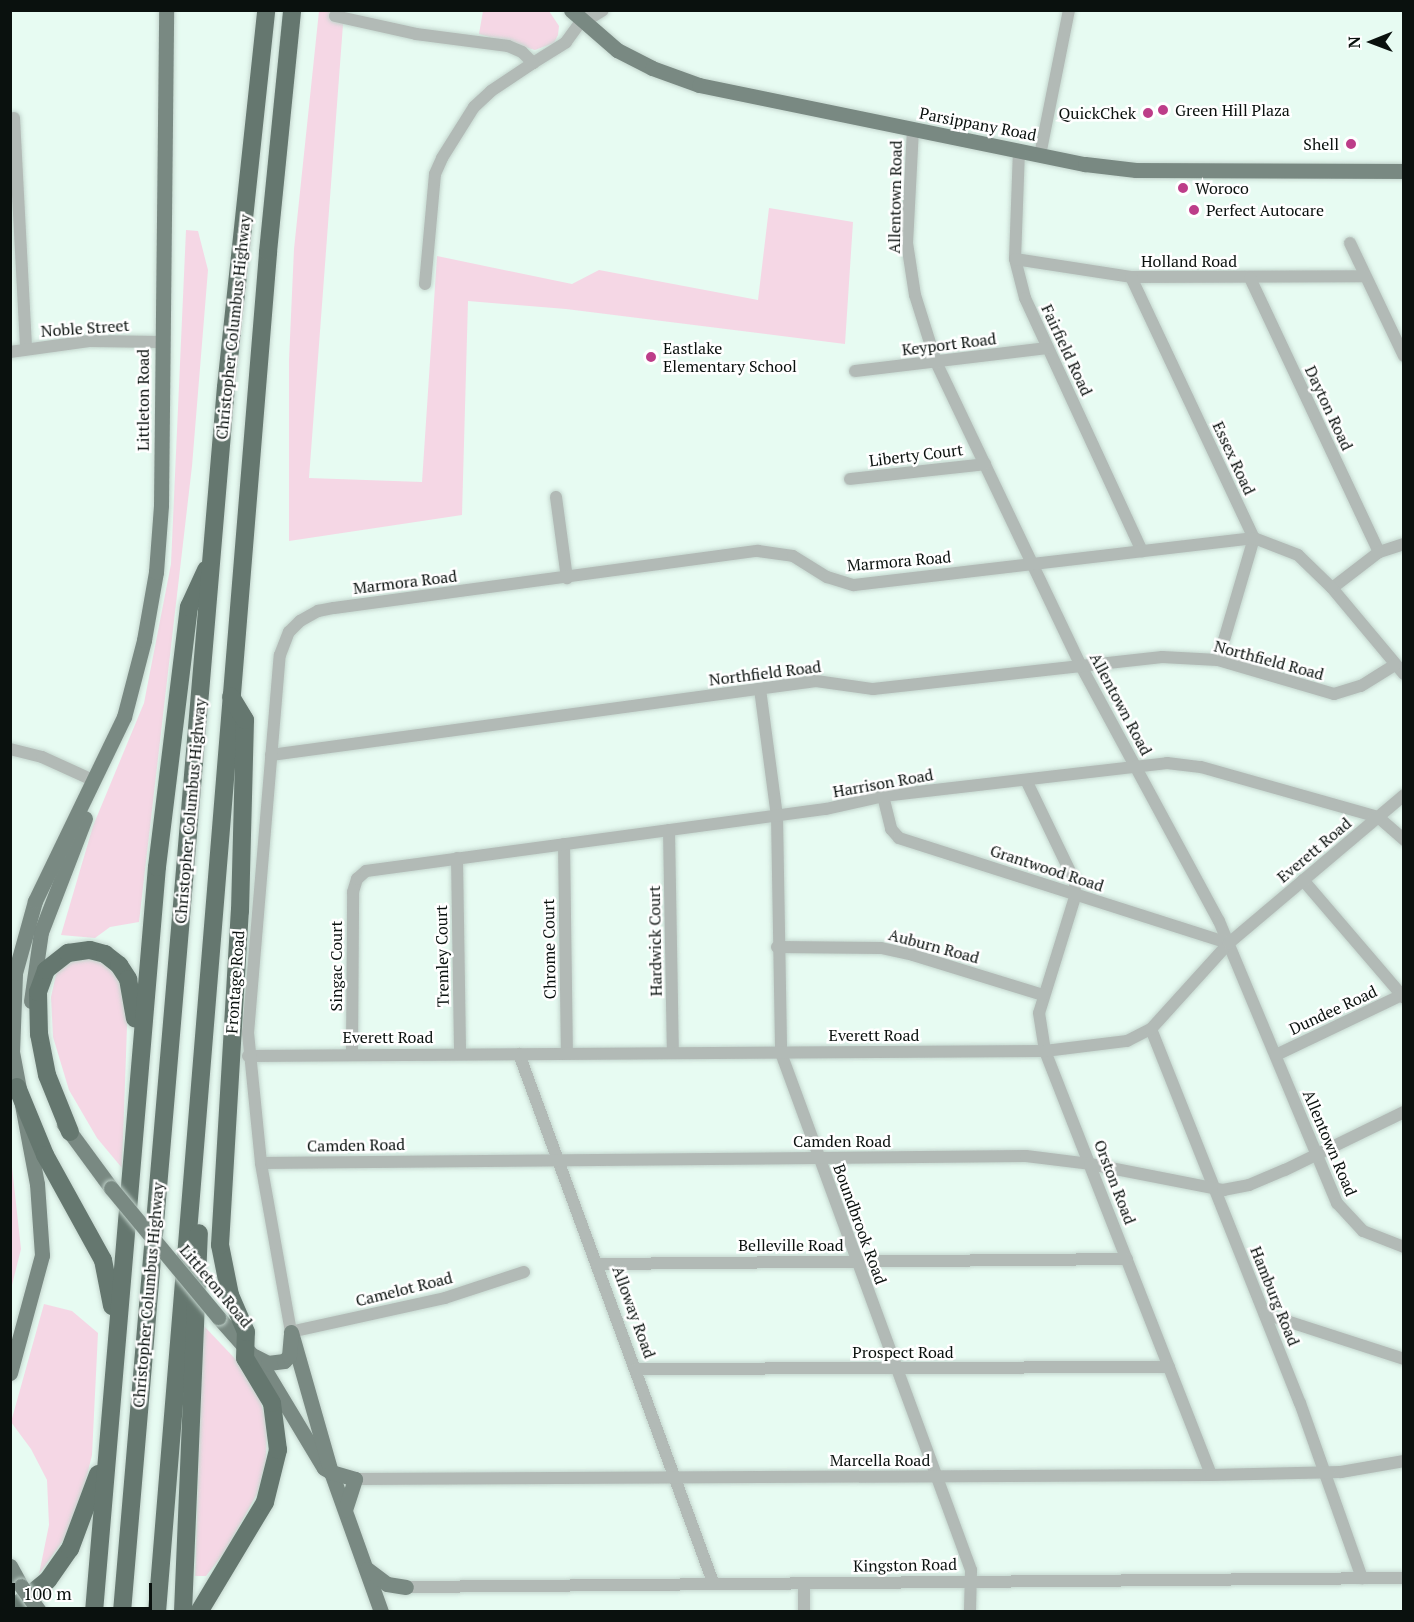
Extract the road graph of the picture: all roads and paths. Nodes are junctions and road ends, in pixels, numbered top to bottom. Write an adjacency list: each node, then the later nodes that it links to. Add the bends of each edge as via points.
1 (266, 10): 35 (highway, Christopher Columbus Highway)
2 (292, 10): 44 (highway, Christopher Columbus Highway)
3 (571, 10): 8 (main road, Parsippany Road)
4 (603, 10): 8 (street)
5 (1069, 10): 13 (street)
6 (162, 11): 21 (main road, Littleton Road)
7 (335, 16): 9 (street, via 416,34 508,46)
8 (586, 16): 9 (street, via 566,42); 11 (main road, Parsippany Road, via 641,63 699,85)
9 (533, 63): 20 (street, via 474,107 442,158 435,174)
10 (14, 118): 23 (street)
11 (913, 129): 12 (main road, Parsippany Road); 26 (street, Allentown Road, via 907,243 917,303)
12 (1019, 150): 13 (main road, Parsippany Road); 16 (street, Fairfield Road)
13 (1040, 155): 14 (main road, Parsippany Road, via 1136,170)
14 (1404, 171)
15 (1350, 243): 17 (street)
16 (1015, 260): 18 (street, Holland Road); 22 (street, Fairfield Road, via 1025,298)
17 (1365, 276): 19 (street, Holland Road); 25 (street)
18 (1131, 277): 19 (street, Holland Road); 31 (street, Essex Road)
19 (1250, 278): 34 (street, Dayton Road)
20 (425, 284)
21 (162, 342): 23 (street, Noble Street, via 89,341); 49 (main road, Littleton Road, via 160,505 153,590 124,717)
22 (1048, 348): 26 (street, Keyport Road); 33 (street, Fairfield Road)
23 (26, 349): 24 (street, Noble Street)
24 (10, 352)
25 (1404, 357)
26 (936, 362): 27 (street, Keyport Road); 28 (street, Allentown Road)
27 (855, 371)
28 (985, 464): 29 (street, Liberty Court); 36 (street, Allentown Road)
29 (850, 480)
30 (556, 497): 37 (street)
31 (1254, 538): 33 (street, Marmora Road); 38 (street, Marmora Road, via 1298,555); 40 (street)
32 (1404, 544): 34 (street)
33 (1142, 551): 36 (street, Marmora Road)
34 (1379, 552): 38 (street)
35 (212, 557): 84 (highway, via 189,607 156,867); 121 (highway, Christopher Columbus Highway)
36 (1032, 565): 37 (street, Marmora Road, via 854,585 827,578 792,556 758,551); 41 (street, Allentown Road)
37 (567, 578): 39 (street, Marmora Road, via 318,611)
38 (1332, 588): 42 (street, Marmora Road)
39 (289, 632): 46 (street, Frontage Road, via 280,655)
40 (1218, 660): 41 (street, Northfield Road, via 1162,657); 42 (street, Northfield Road, via 1334,694)
41 (1081, 666): 43 (street, Northfield Road, via 873,689 816,681); 47 (street, Allentown Road)
42 (1399, 669)
43 (760, 690): 46 (street, Northfield Road); 52 (street, Boundbrook Road)
44 (231, 697): 77 (highway, Christopher Columbus Highway); 95 (highway, via 245,720 242,852 219,1226 226,1282 246,1332)
45 (10, 749): 49 (street, via 42,757)
46 (271, 755): 74 (street, Frontage Road, via 248,1007)
47 (1135, 767): 48 (street, Harrison Road); 53 (street, Harrison Road, via 1167,763 1202,767); 61 (street, Allentown Road)
48 (1026, 780): 51 (street, Harrison Road); 60 (street, via 1075,882)
49 (95, 781): 75 (main road, Littleton Road, via 35,901 20,950 11,1020); 78 (main road, Littleton Road, via 82,828 41,932 30,1002 39,1069 58,1116)
50 (1404, 795): 53 (street, Everett Road)
51 (883, 796): 52 (street, Harrison Road); 60 (street, Grantwood Road, via 891,829 900,838)
52 (777, 816): 54 (street, Harrison Road); 62 (street, Boundbrook Road)
53 (1378, 817): 55 (street, Harrison Road); 59 (street, Everett Road)
54 (669, 830): 56 (street, Harrison Road); 67 (street, Hardwick Court)
55 (1404, 840)
56 (564, 844): 57 (street, Harrison Road); 69 (street, Chrome Court)
57 (457, 858): 58 (street, Harrison Road, via 366,871); 68 (street, Tremley Court)
58 (357, 879): 71 (street, Singac Court, via 353,892)
59 (1303, 880): 61 (street, Everett Road); 64 (street)
60 (1075, 897): 61 (street, Grantwood Road); 63 (street, Orston Road)
61 (1228, 943): 65 (street, Everett Road); 73 (street, Allentown Road)
62 (777, 947): 63 (street, Auburn Road, via 880,948); 70 (street, Boundbrook Road)
63 (1043, 995): 66 (street, Orston Road, via 1039,1013)
64 (1403, 996): 73 (street, Dundee Road)
65 (1151, 1029): 66 (street, Everett Road, via 1121,1042); 85 (street, Hamburg Road)
66 (1045, 1051): 70 (street, Everett Road); 83 (street, Orston Road)
67 (673, 1052): 69 (street, Everett Road); 70 (street, Everett Road)
68 (460, 1053): 71 (street, Everett Road); 72 (street, Everett Road)
69 (567, 1053): 72 (street, Everett Road)
70 (781, 1053): 80 (street, Boundbrook Road)
71 (352, 1054): 74 (street, Everett Road)
72 (519, 1054): 81 (street, Alloway Road)
73 (1276, 1055): 79 (street, Allentown Road)
74 (248, 1056): 82 (street, Frontage Road)
75 (17, 1087): 94 (highway, via 45,1155 104,1260); 100 (main road, Littleton Road, via 37,1184 42,1255)
76 (1404, 1112): 79 (street, Camden Road)
77 (198, 1119): 122 (highway, Christopher Columbus Highway); 123 (highway, via 200,1259)
78 (70, 1132): 84 (highway, via 43,1055 38,993 46,970 57,958 90,950 119,964 134,1001); 95 (main road, Littleton Road, bridge, via 111,1188)
79 (1315, 1155): 85 (street, Camden Road, via 1249,1185); 87 (street, Allentown Road, via 1344,1214 1363,1231)
80 (817, 1157): 81 (street, Camden Road); 83 (street, Camden Road, via 1026,1156); 89 (street, Boundbrook Road)
81 (560, 1160): 82 (street, Camden Road); 90 (street, Alloway Road)
82 (261, 1163): 93 (street, Frontage Road)
83 (1090, 1164): 85 (street, Camden Road); 88 (street, Orston Road)
84 (130, 1176): 94 (highway)
85 (1215, 1189): 92 (street, Hamburg Road)
86 (1404, 1236): 87 (street)
87 (1398, 1245)
88 (1127, 1259): 89 (street, Belleville Road); 97 (street, Orston Road)
89 (857, 1262): 90 (street, Belleville Road); 99 (street, Boundbrook Road)
90 (599, 1264): 98 (street, Alloway Road)
91 (524, 1272): 93 (street, Camelot Road, via 445,1298)
92 (1265, 1314): 96 (street); 104 (street, Hamburg Road)
93 (291, 1332): 95 (main road, via 289,1356 284,1361 268,1363); 103 (main road)
94 (117, 1337): 101 (highway)
95 (248, 1352): 103 (main road, Littleton Road, via 300,1423 324,1468); 124 (highway, via 245,1358 272,1403 278,1437 275,1470 254,1524)
96 (1404, 1359)
97 (1169, 1367): 99 (street, Prospect Road); 105 (street, Orston Road)
98 (637, 1369): 99 (street, Prospect Road); 106 (street, Alloway Road)
99 (896, 1369): 107 (street, Boundbrook Road)
100 (10, 1373)
101 (109, 1438): 118 (highway, via 88,1508 70,1549 48,1580); 120 (highway)
102 (1404, 1461): 104 (street, Marcella Road)
103 (331, 1472): 108 (main road); 109 (main road, Littleton Road)
104 (1326, 1472): 105 (street, Marcella Road); 112 (street, Hamburg Road)
105 (1211, 1474): 107 (street, Marcella Road)
106 (676, 1477): 107 (street, Marcella Road); 108 (street, Marcella Road); 115 (street, Alloway Road)
107 (937, 1477): 114 (street, Boundbrook Road, via 971,1570)
108 (355, 1479): 109 (main road)
109 (345, 1509): 111 (main road, Littleton Road)
110 (10, 1566): 119 (main road, bridge)
111 (365, 1567): 117 (main road, via 387,1584); 125 (main road, Littleton Road)
112 (1362, 1578): 113 (street, Kingston Road); 114 (street, Kingston Road)
113 (1404, 1578)
114 (971, 1580): 116 (street, Kingston Road); 127 (street, Boundbrook Road)
115 (714, 1582): 116 (street, Kingston Road); 117 (street, Kingston Road)
116 (804, 1583): 126 (street)
117 (406, 1587): 125 (main road, via 392,1592)
118 (10, 1611)
119 (39, 1611)
120 (94, 1611)
121 (122, 1611)
122 (157, 1611)
123 (183, 1611)
124 (199, 1611)
125 (383, 1611)
126 (804, 1611)
127 (970, 1611)

